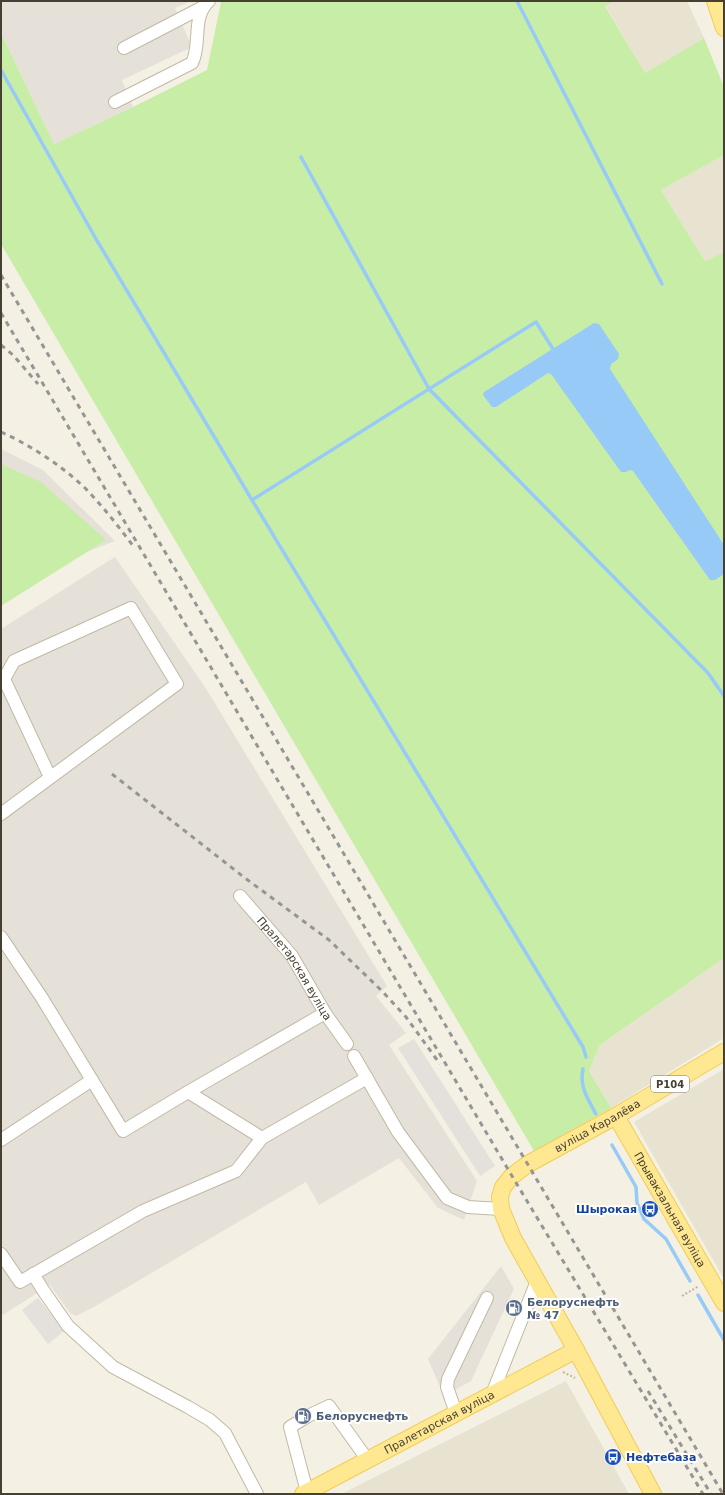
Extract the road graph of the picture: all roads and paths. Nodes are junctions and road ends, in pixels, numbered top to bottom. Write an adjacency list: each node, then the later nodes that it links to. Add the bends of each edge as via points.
1 (715, 1): 3 (main road)
2 (206, 4): 4 (lane); 5 (lane, via 199,16 196,56 192,63)
3 (724, 28)
4 (124, 48)
5 (115, 102)
6 (50, 777): 6 (lane, via 177,684 131,608 14,661 4,679); 7 (lane)
7 (1, 814)
8 (240, 896): 10 (lane, Пралетарская вуліца, via 292,956)
9 (1, 937): 15 (lane)
10 (325, 1013): 11 (lane, Пралетарская вуліца); 16 (lane)
11 (347, 1044)
12 (724, 1052): 17 (main road, вуліца Каралёва / Р104)
13 (354, 1056): 14 (lane)
14 (367, 1078): 18 (lane); 20 (lane, via 398,1132 447,1198 468,1207)
15 (92, 1080): 16 (lane, via 123,1131); 19 (lane)
16 (188, 1092): 18 (lane)
17 (616, 1116): 20 (main road, вуліца Каралёва, via 528,1164 512,1176 503,1187 500,1197); 23 (main road, Прывакзальная вуліца)
18 (262, 1138): 22 (lane, via 236,1171 143,1211)
19 (1, 1140)
20 (501, 1209): 24 (main road, via 513,1238)
21 (1, 1254): 22 (lane, via 20,1282)
22 (34, 1274): 35 (lane, via 68,1326 113,1367 188,1406 225,1433)
23 (711, 1280): 25 (path); 27 (main road, Прывакзальная вуліца)
24 (537, 1281): 28 (main road); 31 (lane)
25 (682, 1296)
26 (487, 1298): 32 (lane, via 448,1379 447,1387)
27 (724, 1303)
28 (576, 1350): 31 (main road, Пралетарская вуліца); 36 (main road)
29 (559, 1373): 30 (path, via 564,1372)
30 (578, 1381)
31 (492, 1394): 32 (main road, Пралетарская вуліца)
32 (456, 1413): 33 (main road, Пралетарская вуліца)
33 (367, 1460): 34 (main road, Пралетарская вуліца); 34 (lane, via 328,1406 308,1416 290,1427)
34 (305, 1493)
35 (257, 1494)
36 (653, 1494)

